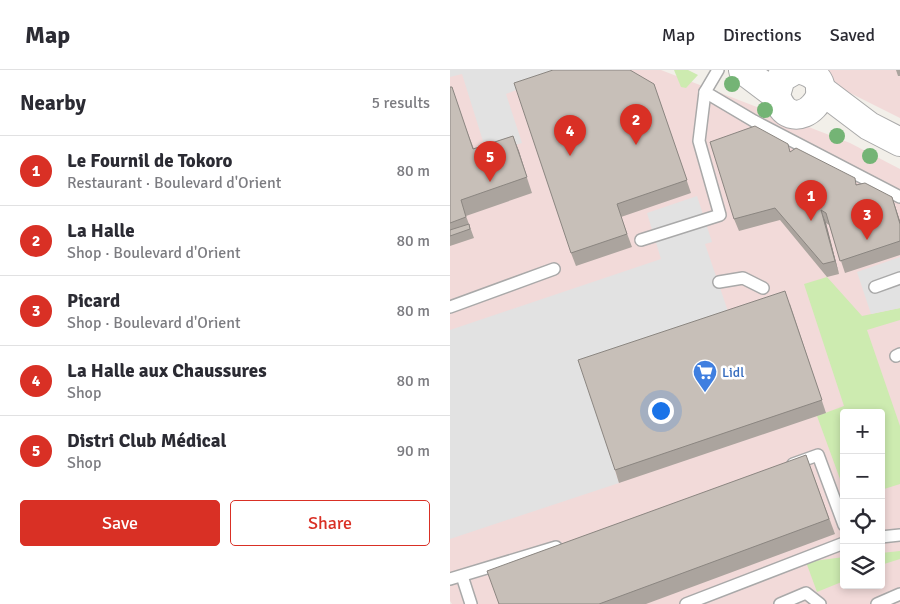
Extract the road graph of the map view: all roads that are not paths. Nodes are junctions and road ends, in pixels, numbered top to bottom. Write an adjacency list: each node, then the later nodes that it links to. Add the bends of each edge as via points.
1 (718, 70): 4 (lane)
2 (743, 70): 3 (street)
3 (801, 81): 5 (street, via 868,126)
4 (705, 92): 6 (lane, via 754,121); 7 (lane, via 699,141 720,215)
5 (900, 142)
6 (900, 196)
7 (641, 240)
8 (554, 269): 13 (lane)
9 (900, 278): 11 (lane)
10 (719, 282): 12 (lane, via 743,278)
11 (875, 287)
12 (763, 288)
13 (450, 307)
14 (780, 468): 15 (lane, via 818,455)
15 (840, 514)
16 (900, 535): 17 (lane)
17 (885, 537)
18 (565, 544): 20 (lane)
19 (841, 544): 24 (lane)
20 (462, 576): 21 (lane); 23 (lane)
21 (450, 579)
22 (900, 594): 27 (lane)
23 (470, 604)
24 (686, 604)
25 (780, 604): 26 (lane, via 806,593)
26 (820, 604)
27 (878, 604)

